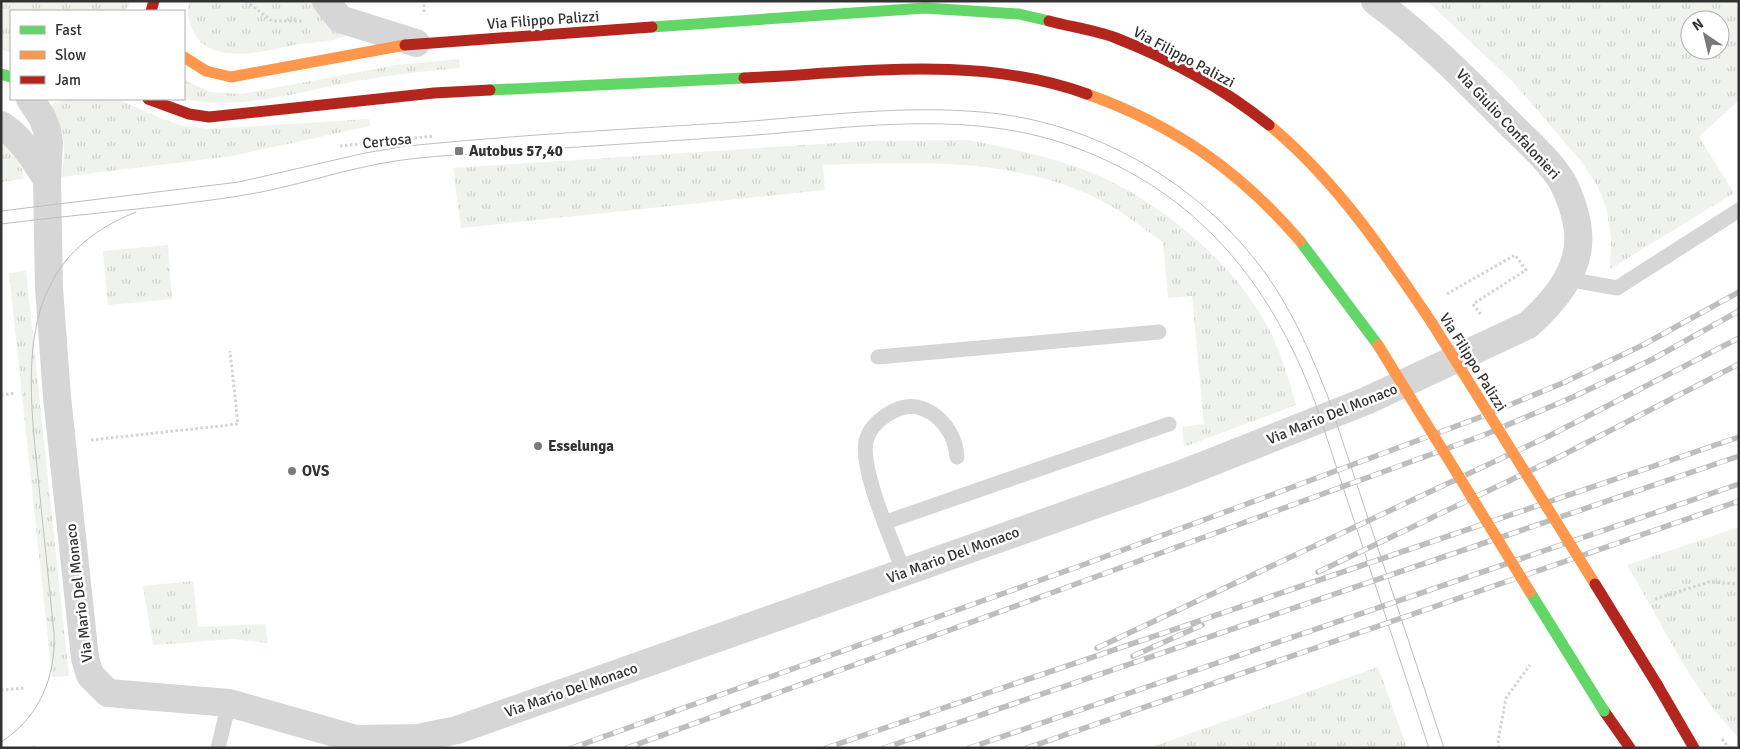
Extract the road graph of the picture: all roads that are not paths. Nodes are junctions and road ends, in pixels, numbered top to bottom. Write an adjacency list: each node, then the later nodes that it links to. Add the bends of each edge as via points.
1 (1375, 1): 10 (street, Via Giulio Confalonieri, via 1462,76 1543,158 1562,182 1578,232 1576,257)
2 (317, 11): 3 (street)
3 (416, 43): 4 (main road, Via Filippo Palizzi, via 231,77 199,70); 22 (main road, Via Filippo Palizzi, bridge, via 925,8 1019,14 1115,38 1153,54 1221,91 1283,137 1362,223 1432,324)
4 (185, 58)
5 (31, 100): 8 (street, Via Mario Del Monaco, via 47,130)
6 (151, 100): 18 (main road, bridge, via 189,114 209,116 434,93 935,69 984,70 1031,78 1077,90 1120,107 1218,161 1257,195 1298,239 1378,345)
7 (1, 125): 8 (street, via 12,131)
8 (47, 180): 17 (street, Via Mario Del Monaco, via 49,288 57,397 85,658 90,675 108,693)
9 (1739, 210): 10 (lane, via 1617,288)
10 (1567, 279): 16 (street, Via Mario Del Monaco, via 1549,306 1528,325 1366,402 1179,475)
11 (1159, 332): 12 (lane)
12 (878, 357)
13 (1169, 424): 15 (lane)
14 (956, 457): 15 (lane, via 956,445 950,432 936,416 916,407 893,411 876,422 866,440 866,465)
15 (886, 522): 16 (lane)
16 (904, 572): 17 (street, Via Mario Del Monaco, via 457,730 418,738 356,739)
17 (229, 703): 20 (lane)
18 (1604, 711): 19 (main road); 21 (main road)
19 (1609, 738)
20 (218, 748)
21 (1630, 748)
22 (1694, 748)

